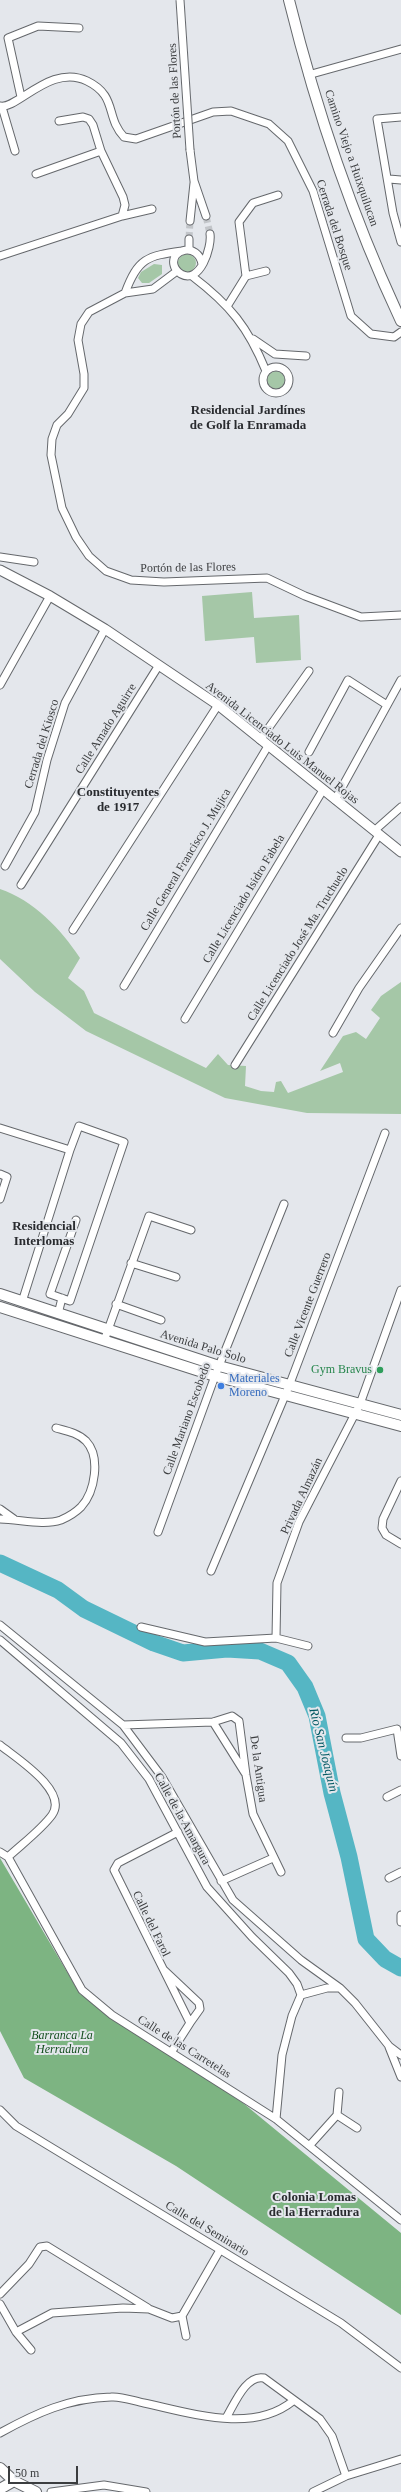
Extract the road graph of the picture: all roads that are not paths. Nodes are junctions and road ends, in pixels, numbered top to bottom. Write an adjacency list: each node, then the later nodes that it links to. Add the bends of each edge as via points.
1 (180, 0): 15 (street, Portón de las Flores, bridge)
2 (289, 0): 5 (main road, Camino Viejo a Huixquilucan)
3 (79, 28): 6 (street, via 38,26 8,38)
4 (401, 49): 5 (street)
5 (308, 75): 33 (main road, Camino Viejo a Huixquilucan, via 376,267)
6 (21, 97): 7 (street, Cerrada del Bosque, via 12,105); 34 (street, Cerrada del Bosque, via 36,87 55,80 86,80 104,92 119,132 124,137 136,139 213,112 231,111 269,124 288,141 313,191 351,316 371,334 394,337)
7 (1, 106): 10 (street)
8 (401, 117): 13 (street, via 377,119)
9 (59, 121): 11 (street, via 83,117 89,119)
10 (15, 151)
11 (101, 151): 12 (street); 18 (street, via 123,197 125,205)
12 (36, 174)
13 (388, 179): 14 (street); 23 (street)
14 (401, 180)
15 (194, 181): 19 (street, Portón de las Flores); 20 (street, Portón de las Flores)
16 (278, 195): 30 (street, via 253,203 239,222)
17 (152, 209): 18 (street)
18 (122, 216): 25 (street)
19 (206, 216)
20 (190, 221)
21 (210, 234): 26 (street, via 209,251)
22 (189, 239): 24 (street)
23 (401, 242)
24 (185, 250): 26 (street, via 196,252); 28 (street, via 174,260); 31 (street, via 156,254 136,267)
25 (0, 256)
26 (202, 264): 29 (street, via 199,271)
27 (266, 271): 30 (street)
28 (177, 272): 29 (street, via 184,276); 31 (street, Portón de las Flores, via 153,289)
29 (192, 276): 32 (street)
30 (246, 276): 32 (street)
31 (125, 292): 42 (street, Portón de las Flores, via 89,312 81,324 78,340 84,388 68,414 57,426 52,439 51,455 62,508 76,537 89,556 106,571 131,580 164,582 267,578 305,596 361,617)
32 (228, 305): 35 (street)
33 (401, 321)
34 (401, 332)
35 (252, 339): 36 (street, via 275,354); 37 (street)
36 (306, 356)
37 (266, 371)
38 (0, 557): 39 (street)
39 (34, 562)
40 (1, 574): 41 (street, Avenida Licenciado Luis Manuel Rojas)
41 (50, 596): 43 (street, Avenida Licenciado Luis Manuel Rojas); 47 (street)
42 (401, 615)
43 (105, 630): 44 (street, Avenida Licenciado Luis Manuel Rojas); 58 (street, Cerrada del Kiosco, via 65,703 47,760 35,812)
44 (159, 665): 48 (street, Avenida Licenciado Luis Manuel Rojas); 59 (street, Calle Amado Aguirre)
45 (309, 671): 50 (street)
46 (401, 680): 49 (street)
47 (0, 685)
48 (218, 705): 50 (street, Avenida Licenciado Luis Manuel Rojas); 61 (street)
49 (387, 706): 52 (street, via 348,680); 54 (street)
50 (260, 740): 51 (street, Avenida Licenciado Luis Manuel Rojas)
51 (268, 746): 53 (street, Avenida Licenciado Luis Manuel Rojas); 62 (street, Calle General Francisco J. Mujica)
52 (309, 752)
53 (323, 790): 54 (street, Avenida Licenciado Luis Manuel Rojas); 63 (street, Calle Licenciado Isidro Fabela)
54 (335, 800): 56 (street, Avenida Licenciado Luis Manuel Rojas)
55 (401, 807): 56 (street, Calle Licenciado José Ma. Truchuelo)
56 (376, 833): 57 (street, Avenida Licenciado Luis Manuel Rojas); 65 (street, Calle Licenciado José Ma. Truchuelo)
57 (401, 852)
58 (5, 866)
59 (21, 885)
60 (401, 928): 64 (street, via 359,988)
61 (73, 930)
62 (124, 986)
63 (185, 1019)
64 (333, 1033)
65 (235, 1065)
66 (0, 1128): 68 (street)
67 (385, 1133): 87 (street, Calle Vicente Guerrero)
68 (70, 1150): 78 (street, via 79,1126 124,1142 70,1301); 79 (street)
69 (0, 1174): 70 (street, via 7,1177)
70 (0, 1199)
71 (284, 1204): 86 (street, Calle Mariano Escobedo)
72 (76, 1220): 78 (street, via 50,1294)
73 (191, 1230): 74 (street, via 149,1216)
74 (131, 1262): 75 (street); 80 (street)
75 (176, 1278)
76 (401, 1290): 89 (street, Privada Almazán)
77 (0, 1294): 79 (main road, Avenida Palo Solo)
78 (62, 1298): 82 (street)
79 (22, 1302): 82 (main road, Avenida Palo Solo)
80 (116, 1304): 83 (street); 84 (street)
81 (0, 1307): 85 (main road, Avenida Palo Solo)
82 (58, 1314): 84 (main road, Avenida Palo Solo)
83 (161, 1320)
84 (107, 1331): 85 (street); 86 (main road, Avenida Palo Solo)
85 (104, 1341): 86 (main road, Avenida Palo Solo)
86 (217, 1371): 87 (main road, Avenida Palo Solo); 88 (main road, Avenida Palo Solo); 98 (street, Calle Mariano Escobedo)
87 (290, 1386): 88 (street, Calle Vicente Guerrero); 89 (main road, Avenida Palo Solo)
88 (285, 1396): 90 (main road, Avenida Palo Solo); 100 (street, Calle Vicente Guerrero)
89 (360, 1404): 90 (street, Privada Almazán); 91 (main road, Avenida Palo Solo)
90 (355, 1414): 92 (main road, Avenida Palo Solo); 103 (street, Privada Almazán, via 299,1522 278,1583)
91 (401, 1415)
92 (401, 1426)
93 (56, 1428): 97 (street, via 78,1435 87,1442 94,1456 95,1468 88,1494 82,1506 61,1520 52,1522)
94 (401, 1481): 99 (street, via 383,1519 382,1528 386,1535)
95 (0, 1508): 97 (street)
96 (0, 1518): 97 (street)
97 (14, 1519)
98 (158, 1532)
99 (401, 1544)
100 (211, 1572)
101 (0, 1625): 107 (street, Calle de la Amargura)
102 (141, 1627): 103 (street, via 205,1642)
103 (276, 1638): 105 (street)
104 (0, 1640): 114 (street, Calle de la Amargura, via 121,1743 149,1779)
105 (308, 1646)
106 (214, 1722): 107 (street); 111 (street); 111 (street, De la Antigua, via 232,1716 239,1721 242,1728)
107 (123, 1725): 121 (street, Calle de la Amargura, via 162,1777)
108 (346, 1738): 110 (street, via 361,1738 397,1729)
109 (0, 1745): 116 (street, via 47,1784 54,1794 56,1804 52,1814)
110 (401, 1756)
111 (246, 1775): 117 (street, De la Antigua, via 253,1814)
112 (401, 1790): 113 (street)
113 (387, 1797)
114 (178, 1832): 124 (street, Calle del Farol, via 118,1863 114,1870); 126 (street, Calle de la Amargura, via 207,1887 252,1938 289,1973)
115 (0, 1852): 116 (street, Calle de las Carretelas)
116 (8, 1857): 129 (street, Calle de las Carretelas, via 82,1990 112,2015)
117 (274, 1858): 118 (street, De la Antigua); 121 (street)
118 (281, 1872)
119 (401, 1872): 120 (street)
120 (389, 1878)
121 (221, 1881): 125 (street, Calle de la Amargura, via 233,1900 256,1922)
122 (401, 1915): 123 (street)
123 (401, 1922)
124 (160, 1967): 127 (street, Calle del Farol); 127 (street, via 199,2003 200,2009)
125 (340, 1988): 126 (street, via 327,1988); 128 (street, Calle de la Amargura)
126 (301, 1995): 135 (street, via 292,2016 282,2055)
127 (190, 2023): 129 (street)
128 (389, 2046): 130 (street, Calle de la Amargura); 131 (street)
129 (172, 2051): 135 (street, Calle de las Carretelas)
130 (401, 2055)
131 (401, 2076)
132 (338, 2092): 134 (street)
133 (0, 2110): 139 (street, Calle del Seminario, via 16,2126)
134 (337, 2115): 136 (street); 137 (street)
135 (276, 2119): 137 (street, Calle de las Carretelas)
136 (357, 2128)
137 (310, 2145): 138 (street, Calle de las Carretelas)
138 (401, 2220)
139 (220, 2250): 143 (street); 147 (street, Calle del Seminario, via 341,2323)
140 (0, 2294): 142 (street, via 29,2264 40,2247 48,2246)
141 (0, 2304): 144 (street)
142 (149, 2309): 143 (street, via 172,2318); 144 (street, via 123,2308 52,2313)
143 (182, 2316): 145 (street)
144 (16, 2332): 146 (street)
145 (186, 2336)
146 (31, 2350)
147 (401, 2368)
148 (293, 2401): 149 (street, via 281,2411 266,2416 246,2420); 149 (street, via 259,2376 248,2383); 153 (street, via 320,2419 332,2436)
149 (226, 2418): 150 (street, via 113,2396 72,2400 29,2417)
150 (0, 2433)
151 (401, 2459): 153 (street)
152 (0, 2468): 154 (main road)
153 (346, 2476): 159 (street)
154 (14, 2481): 155 (main road); 156 (main road)
155 (0, 2489)
156 (36, 2492)
157 (51, 2492): 158 (street, via 104,2486)
158 (146, 2492)
159 (313, 2492)

